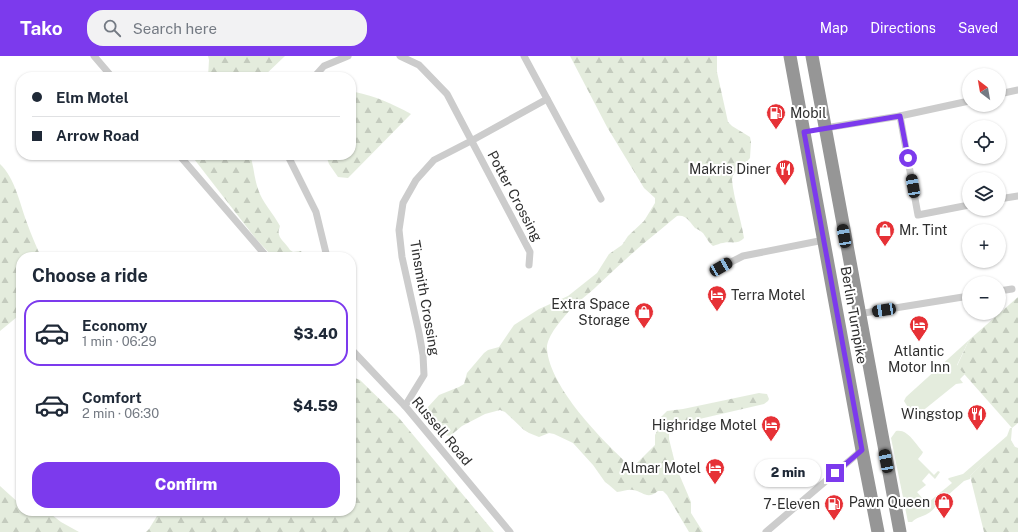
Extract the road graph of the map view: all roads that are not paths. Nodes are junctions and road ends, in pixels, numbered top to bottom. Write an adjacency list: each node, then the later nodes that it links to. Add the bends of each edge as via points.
1 (94, 56): 7 (street)
2 (348, 56): 8 (street, via 324,66)
3 (400, 56): 16 (street, Potter Crossing, via 419,65 447,94)
4 (524, 56): 11 (street)
5 (790, 56): 15 (highway, Berlin Turnpike)
6 (812, 56): 14 (highway, Berlin Turnpike)
7 (108, 72)
8 (319, 72)
9 (1018, 90): 10 (street)
10 (1006, 93)
11 (547, 99): 16 (street, Tinsmith Crossing); 21 (street)
12 (962, 103): 13 (street)
13 (900, 116): 14 (street); 22 (street, via 918,215)
14 (825, 128): 15 (highway); 31 (highway, Berlin Turnpike)
15 (804, 132): 23 (highway, Berlin Turnpike)
16 (471, 141): 26 (street, Potter Crossing, via 530,252); 33 (street, Tinsmith Crossing, via 434,160 416,180 403,203 399,230 402,257 419,333 424,375)
17 (183, 160): 24 (street)
18 (289, 160): 25 (street, via 316,212)
19 (1018, 196): 20 (street)
20 (1006, 198)
21 (601, 199)
22 (962, 206)
23 (824, 240): 27 (street, via 743,256); 35 (highway, Berlin Turnpike)
24 (263, 252)
25 (326, 252)
26 (529, 264)
27 (721, 267)
28 (1012, 289): 29 (street)
29 (1006, 290)
30 (962, 297): 31 (street)
31 (858, 314): 34 (highway, Berlin Turnpike)
32 (356, 354): 33 (street, Russell Road)
33 (405, 406): 36 (street, Russell Road)
34 (881, 433): 35 (highway); 39 (highway, Berlin Turnpike)
35 (862, 450): 37 (street); 38 (highway, Berlin Turnpike)
36 (510, 532)
37 (766, 532)
38 (878, 532)
39 (900, 532)

